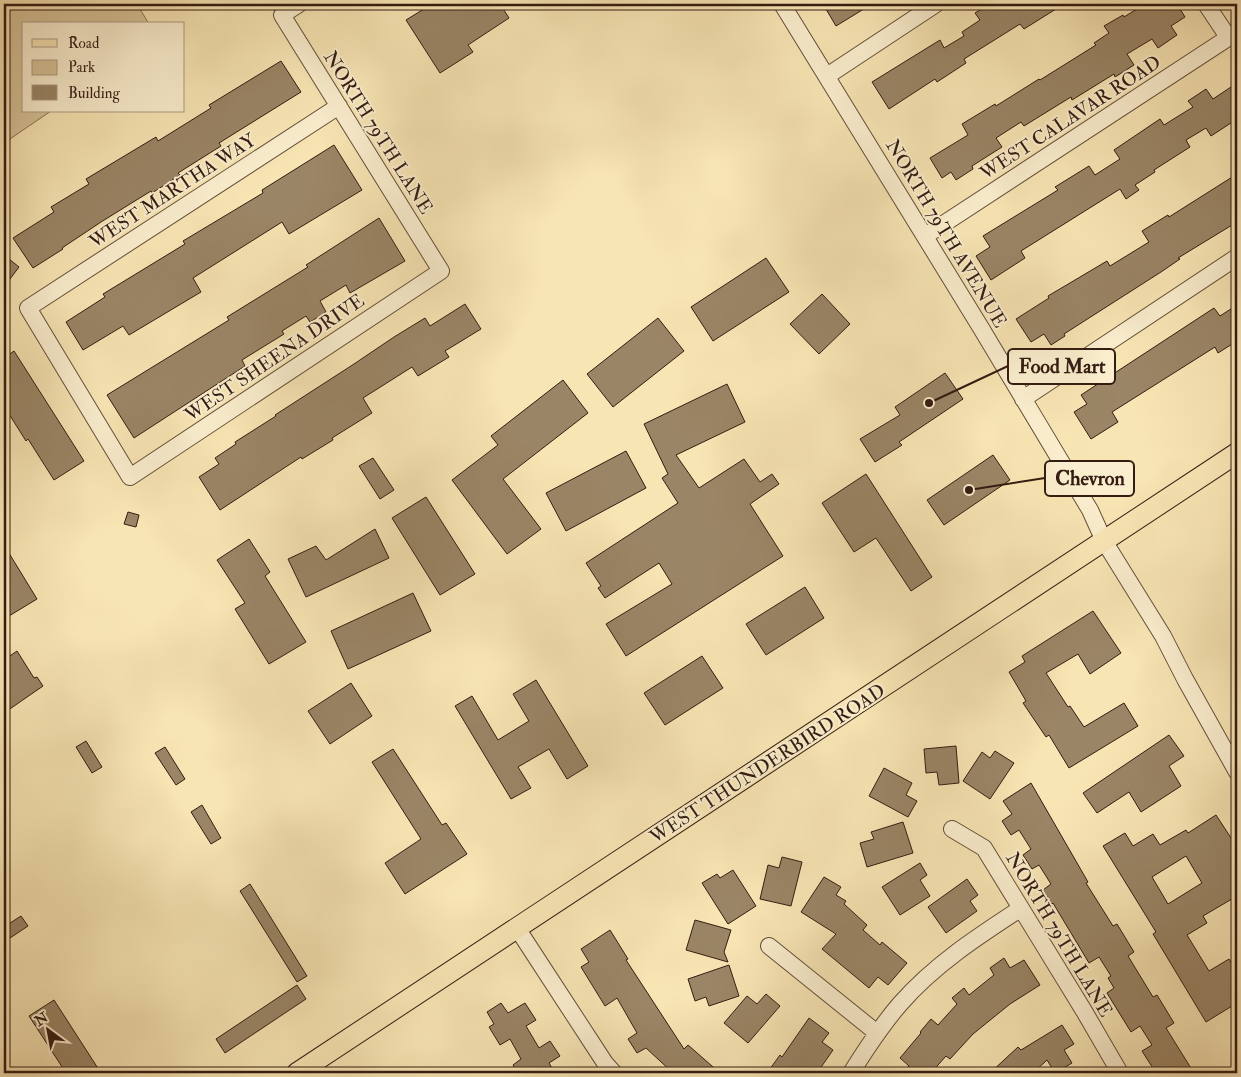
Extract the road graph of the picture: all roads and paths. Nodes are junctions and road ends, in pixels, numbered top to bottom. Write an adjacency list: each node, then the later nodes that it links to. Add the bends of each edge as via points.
1 (299, 4): 7 (street, NORTH 79TH LANE, via 282,15)
2 (782, 4): 6 (street, NORTH 79TH AVENUE)
3 (936, 4): 6 (street)
4 (1206, 4): 5 (street)
5 (1233, 35): 8 (street, WEST CALAVAR ROAD)
6 (827, 76): 8 (street, NORTH 79TH AVENUE)
7 (339, 106): 10 (street, NORTH 79TH LANE); 13 (street, WEST MARTHA WAY, via 28,308)
8 (925, 236): 11 (street, NORTH 79TH AVENUE)
9 (1237, 257): 11 (street)
10 (441, 271): 13 (street, WEST SHEENA DRIVE)
11 (1023, 399): 14 (street, NORTH 79TH AVENUE, via 1090,510)
12 (1237, 453): 14 (main road, WEST THUNDERBIRD ROAD)
13 (130, 477)
14 (1104, 541): 15 (street, NORTH 79TH AVENUE, via 1163,636); 18 (main road, WEST THUNDERBIRD ROAD)
15 (1237, 772)
16 (952, 830): 17 (street, NORTH 79TH LANE, via 984,848)
17 (1020, 909): 20 (street, via 968,943 924,979); 21 (street, NORTH 79TH LANE, via 1084,1011)
18 (517, 928): 22 (main road, WEST THUNDERBIRD ROAD); 23 (street)
19 (770, 946): 20 (street)
20 (876, 1033): 24 (street)
21 (1115, 1071)
22 (297, 1073)
23 (614, 1073)
24 (851, 1073)

